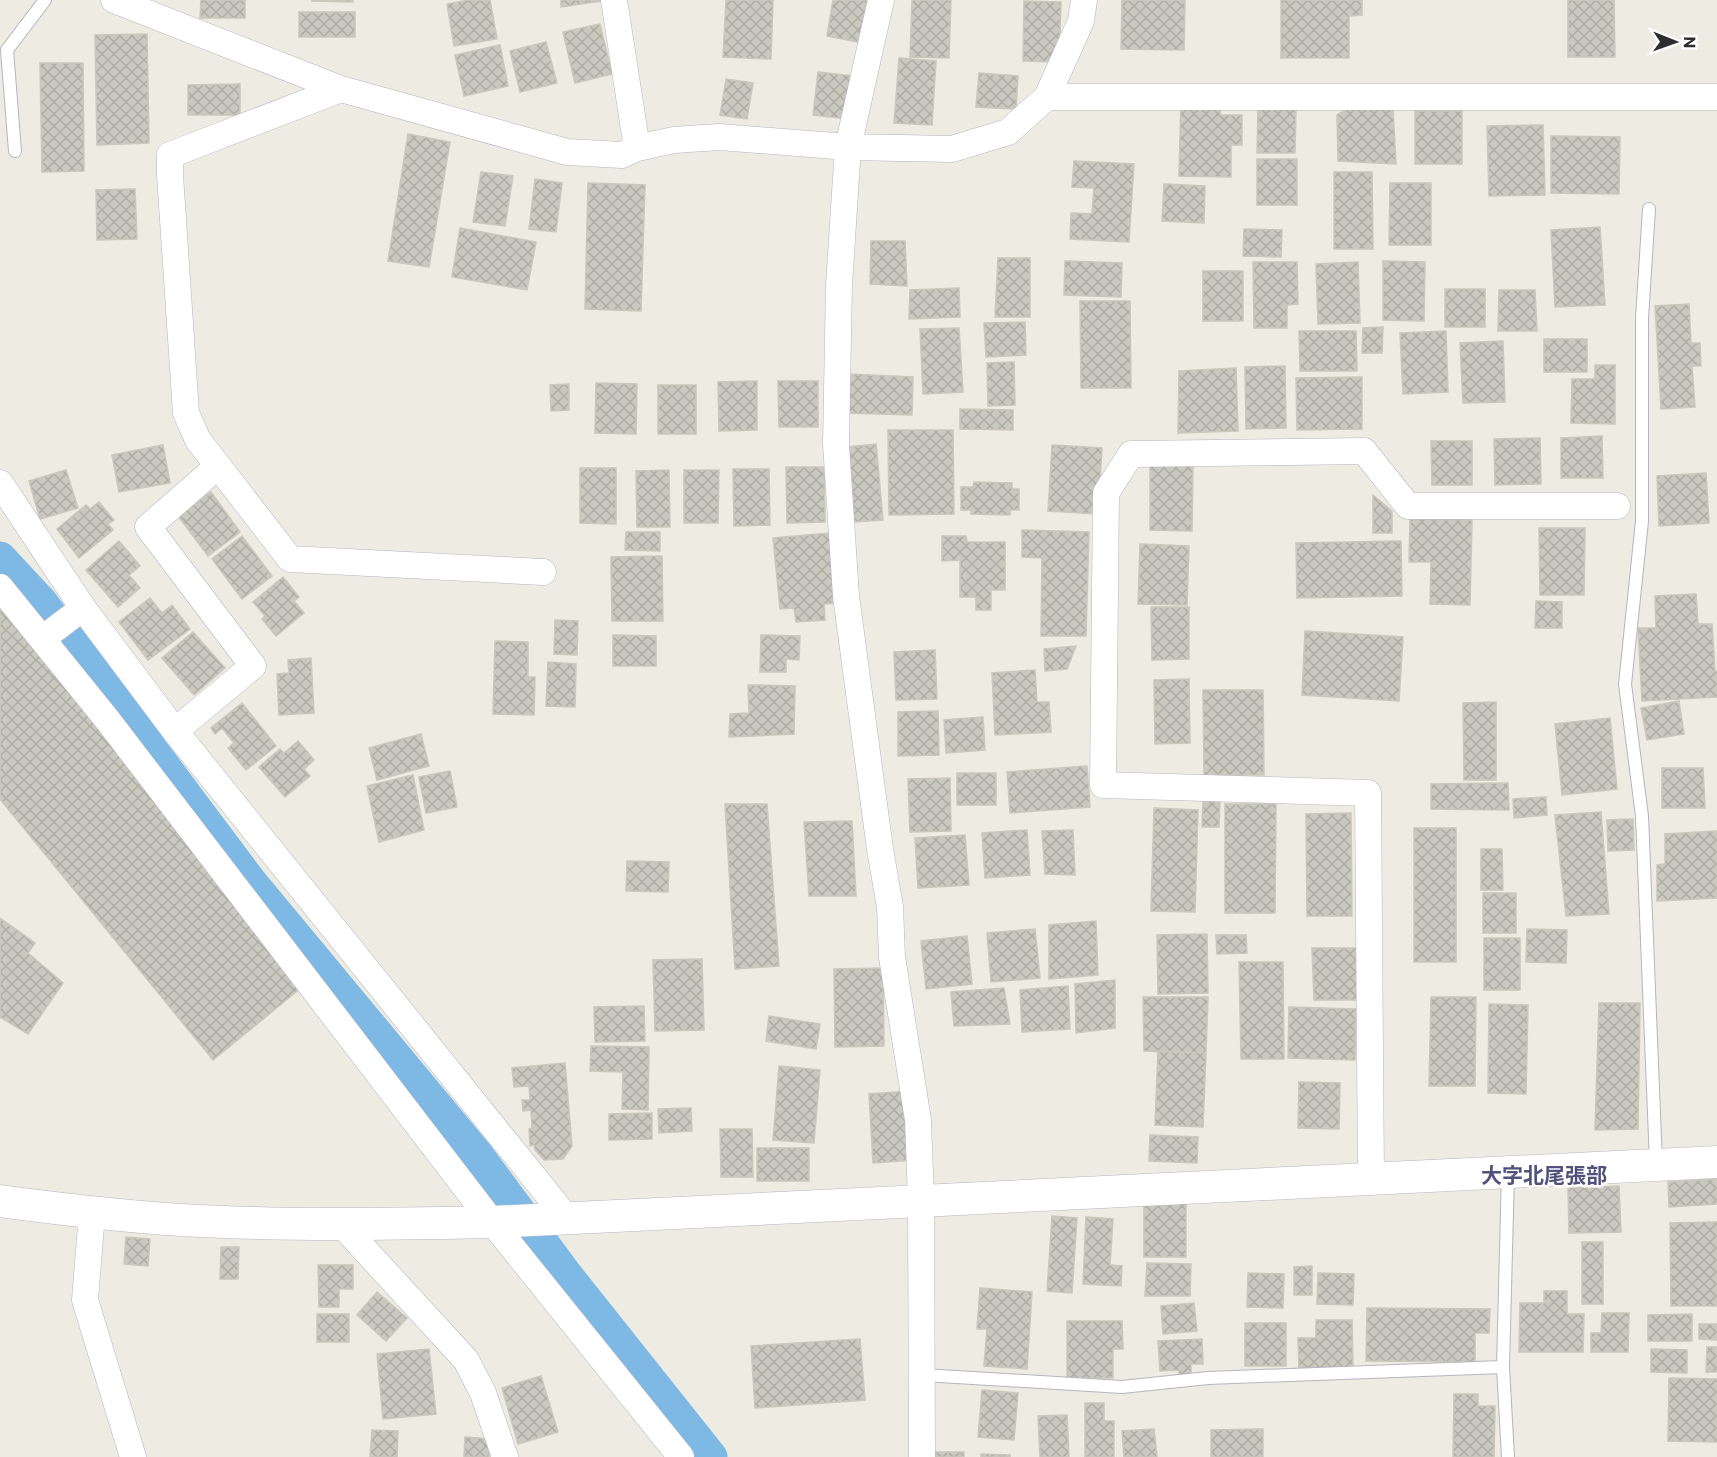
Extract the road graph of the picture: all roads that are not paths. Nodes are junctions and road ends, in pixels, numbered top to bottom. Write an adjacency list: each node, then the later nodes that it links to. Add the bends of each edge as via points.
1 (45, 0): 11 (lane, via 8,50)
2 (114, 0): 6 (street)
3 (614, 0): 10 (street)
4 (881, 0): 9 (street)
5 (1084, 0): 7 (street, via 1081,21)
6 (341, 89): 10 (street, via 567,152 622,155); 13 (street, via 170,156 186,413 198,440)
7 (1047, 97): 8 (street); 9 (street, via 1008,132 952,149)
8 (1717, 97)
9 (848, 147): 10 (street, via 719,137 674,140); 25 (street, via 839,285 836,455 846,596 890,908 892,957 918,1120)
10 (637, 148)
11 (15, 151)
12 (1649, 209): 22 (lane, via 1642,318 1642,521 1624,684 1642,816)
13 (218, 466): 16 (street, via 290,559); 20 (street, via 148,527 253,666)
14 (0, 483): 18 (street)
15 (1617, 506): 24 (street, via 1408,506 1364,451 1131,454 1106,494 1103,784 1368,793)
16 (543, 572)
17 (0, 587): 19 (street)
18 (80, 609): 19 (street); 20 (street)
19 (46, 636): 29 (street)
20 (175, 731): 28 (street)
21 (1717, 1162): 22 (street)
22 (1656, 1165): 23 (street)
23 (1508, 1172): 24 (street); 31 (lane)
24 (1371, 1179): 25 (street)
25 (921, 1200): 28 (street); 32 (street)
26 (0, 1201): 27 (street)
27 (92, 1213): 30 (street); 33 (street, via 86,1300)
28 (557, 1218): 29 (street)
29 (497, 1221): 30 (street); 35 (street)
30 (342, 1225): 34 (street, via 466,1360 483,1393)
31 (1503, 1367): 32 (lane, via 1208,1378 1122,1387); 37 (lane)
32 (923, 1376): 36 (street)
33 (133, 1457)
34 (505, 1457)
35 (681, 1457)
36 (922, 1457)
37 (1508, 1457)

